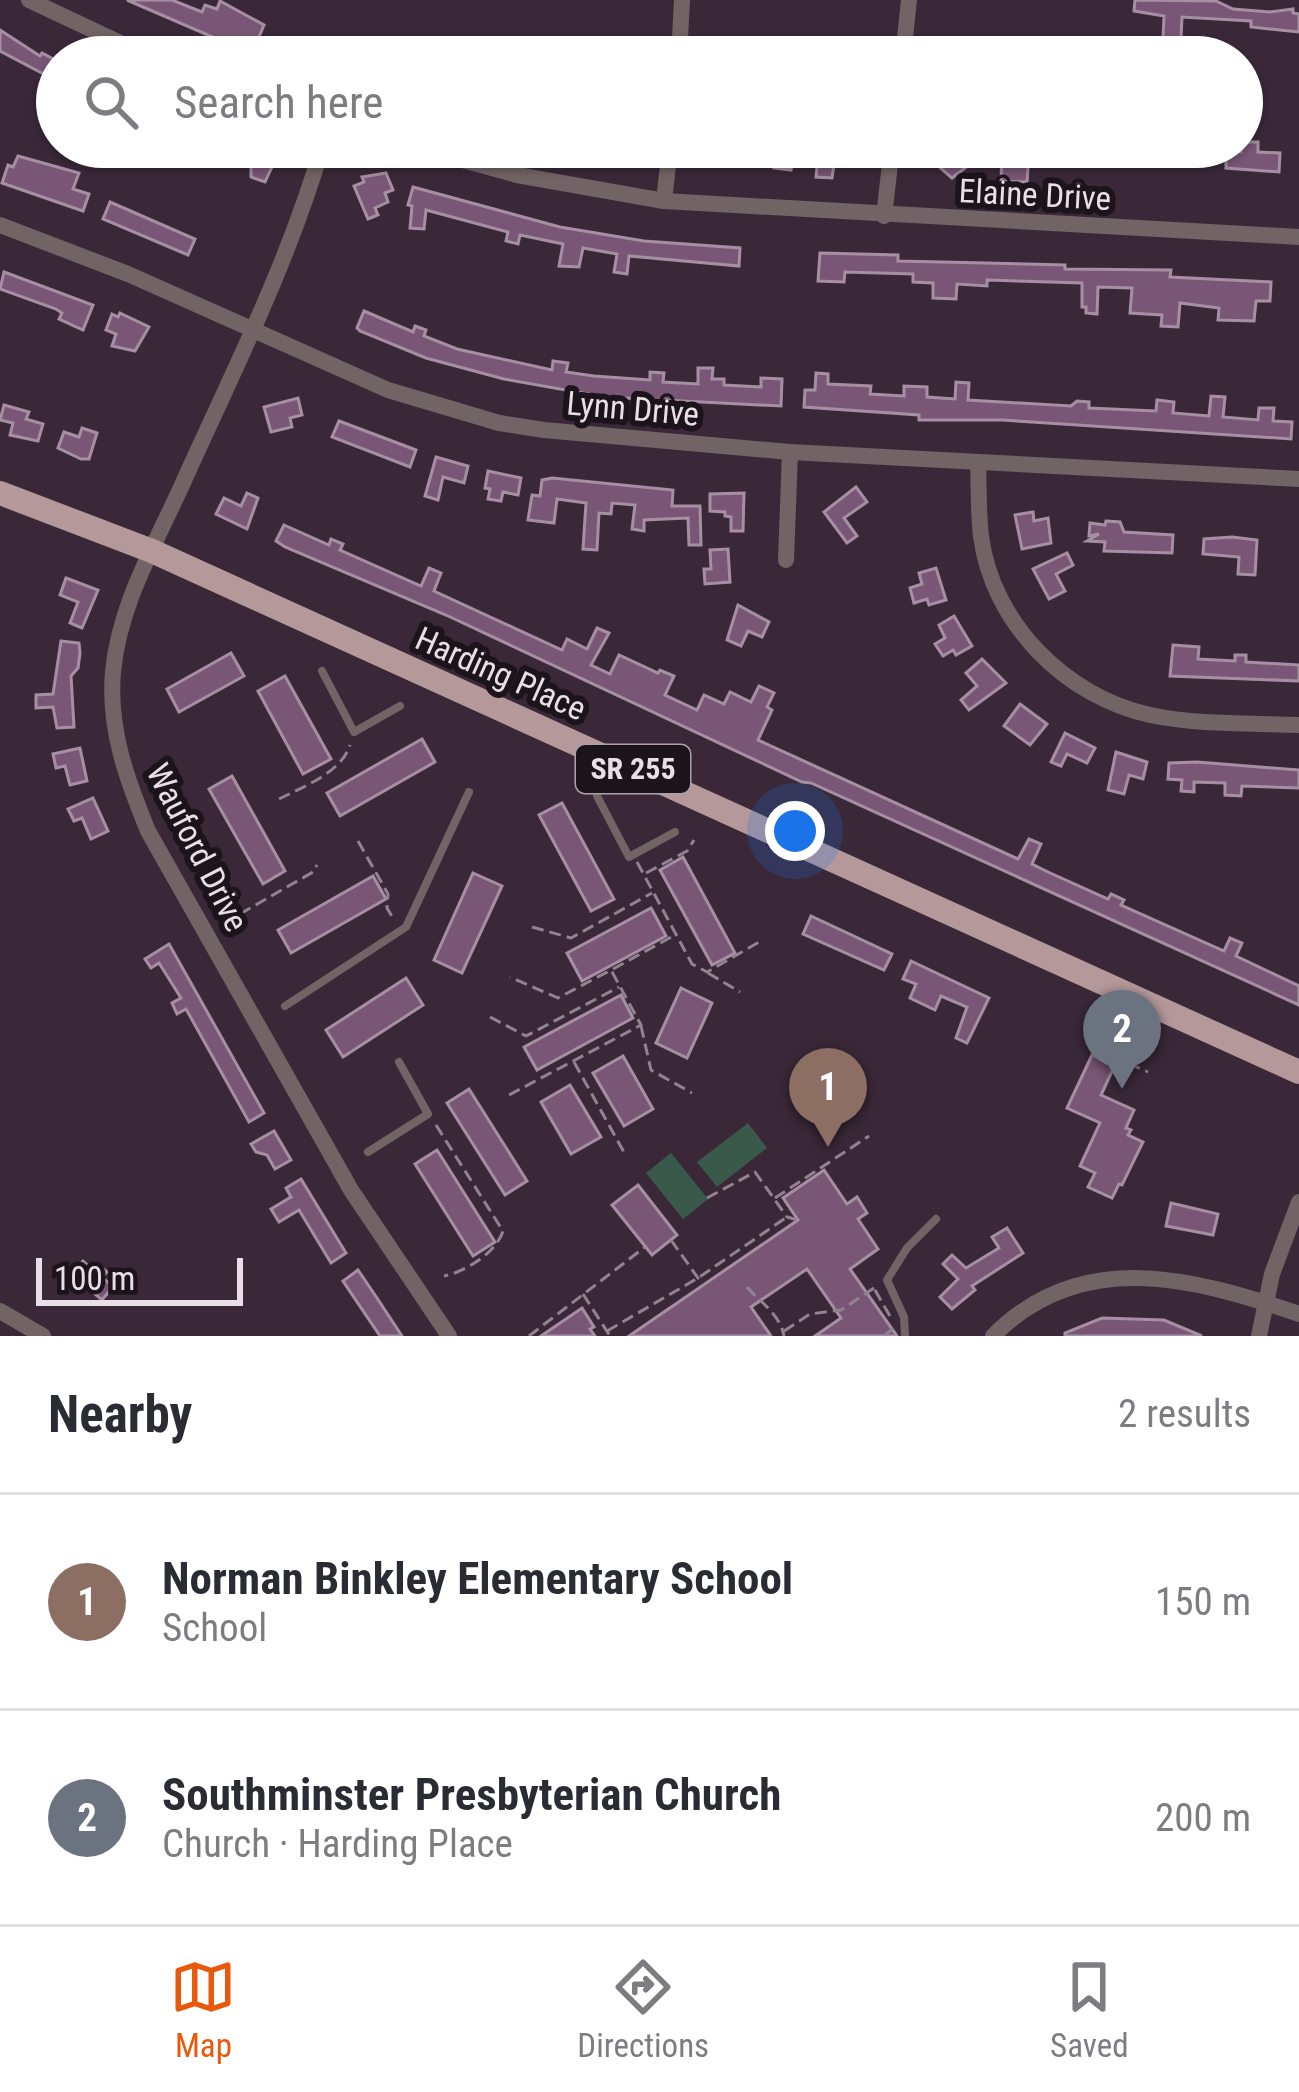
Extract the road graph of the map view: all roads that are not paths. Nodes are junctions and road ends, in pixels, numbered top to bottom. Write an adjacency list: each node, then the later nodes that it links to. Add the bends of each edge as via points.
1 (29, 0): 4 (street)
2 (682, 0): 5 (street)
3 (909, 0): 6 (street)
4 (105, 36)
5 (680, 36)
6 (905, 36)
7 (315, 168): 15 (street, Wauford Drive)
8 (494, 168): 11 (street, Elaine Drive)
9 (668, 168): 11 (street)
10 (890, 168): 12 (street)
11 (664, 202): 12 (street, Elaine Drive)
12 (884, 217): 14 (street, Elaine Drive)
13 (0, 225): 15 (street, Lynn Drive)
14 (1299, 237)
15 (252, 331): 16 (street, Lynn Drive, via 388,390 499,423); 20 (street, Wauford Drive)
16 (790, 452): 17 (street, Lynn Drive); 21 (street)
17 (978, 461): 18 (street, Lynn Drive); 24 (street, via 987,563 1018,626 1062,674 1150,715)
18 (1299, 479)
19 (0, 493): 20 (main road, Harding Place / SR 255)
20 (152, 550): 30 (main road, Harding Place / SR 255); 38 (street, Wauford Drive, via 126,608 112,676 126,777 148,831 342,1173)
21 (786, 560)
22 (322, 671): 23 (lane, via 354,732)
23 (400, 706)
24 (1299, 725)
25 (469, 791): 28 (lane, via 401,932)
26 (597, 796): 27 (lane, via 629,857)
27 (676, 832)
28 (285, 1006)
29 (399, 1062): 31 (lane, via 428,1114)
30 (1299, 1072)
31 (368, 1152)
32 (1299, 1202): 34 (street)
33 (937, 1220): 39 (lane, via 887,1280)
34 (1265, 1302): 36 (street); 40 (street, via 1114,1277 1046,1295); 41 (street)
35 (0, 1311): 37 (street)
36 (1299, 1314)
37 (43, 1336)
38 (448, 1336)
39 (905, 1336)
40 (994, 1336)
41 (1259, 1336)

